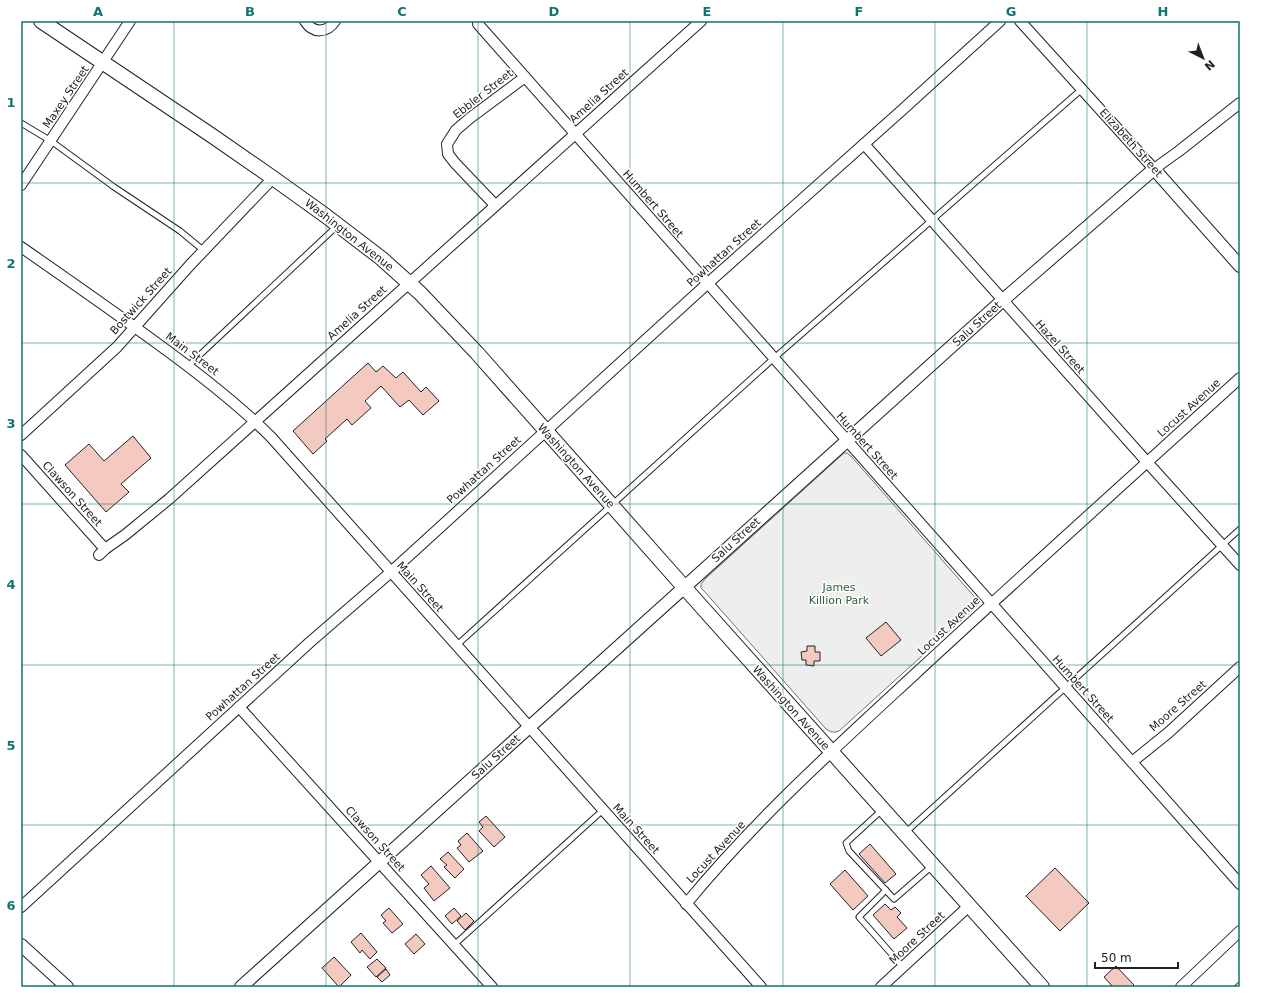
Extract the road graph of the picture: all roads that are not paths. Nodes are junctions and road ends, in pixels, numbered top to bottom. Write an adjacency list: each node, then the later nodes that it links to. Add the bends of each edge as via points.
1 (41, 21): 9 (main road, Washington Avenue)
2 (130, 21): 9 (street, Maxey Street)
3 (305, 21): 4 (street, via 312,29 322,31 328,29)
4 (335, 21)
5 (701, 21): 14 (street, Amelia Street)
6 (1000, 21): 16 (street, Powhattan Street)
7 (1020, 21): 11 (street, Elizabeth Street)
8 (478, 24): 10 (street, Humbert Street)
9 (103, 62): 15 (street, Maxey Street); 18 (main road, Washington Avenue)
10 (524, 77): 14 (street, Humbert Street); 20 (street, Ebbler Street, via 470,118 448,139 448,154)
11 (1082, 89): 17 (street, Elizabeth Street); 21 (lane)
12 (1240, 103): 17 (street, Salu Street)
13 (21, 123): 15 (lane)
14 (575, 134): 20 (street, Amelia Street); 27 (street, Humbert Street)
15 (51, 140): 19 (street, Maxey Street); 24 (lane)
16 (864, 144): 21 (street, Hazel Street); 27 (street, Powhattan Street)
17 (1154, 169): 25 (street, Elizabeth Street); 28 (street, Salu Street)
18 (274, 178): 22 (main road, Washington Avenue); 24 (street, Bostwick Street)
19 (21, 185)
20 (494, 205): 26 (street, Amelia Street)
21 (931, 220): 28 (street, Hazel Street); 30 (lane)
22 (338, 226): 26 (main road, Washington Avenue); 31 (lane)
23 (21, 247): 29 (street, Main Street)
24 (203, 250): 29 (street, Bostwick Street)
25 (1240, 266)
26 (409, 282): 33 (street, Amelia Street); 34 (main road, Washington Avenue, via 438,310)
27 (707, 284): 30 (street, Humbert Street); 34 (street, Powhattan Street)
28 (1003, 300): 36 (street, Salu Street); 38 (street, Hazel Street)
29 (135, 327): 31 (street, Main Street); 35 (street, Bostwick Street)
30 (773, 358): 36 (street, Humbert Street); 39 (lane)
31 (188, 366): 33 (street, Main Street)
32 (1240, 378): 38 (street, Locust Avenue)
33 (256, 422): 42 (street, Amelia Street, via 169,499); 44 (street, Main Street)
34 (545, 431): 39 (main road, Washington Avenue); 44 (street, Powhattan Street)
35 (21, 435)
36 (847, 441): 45 (street, Salu Street); 46 (street, Humbert Street)
37 (21, 455): 42 (street, Clawson Street)
38 (1147, 462): 41 (street, Hazel Street); 46 (street, Locust Avenue)
39 (611, 506): 45 (main road, Washington Avenue); 47 (lane)
40 (1240, 529): 41 (lane)
41 (1222, 545): 43 (street, Hazel Street); 49 (lane)
42 (102, 552)
43 (1240, 564)
44 (391, 572): 47 (street, Main Street); 50 (street, Powhattan Street)
45 (684, 587): 51 (street, Salu Street); 52 (main road, Washington Avenue)
46 (991, 604): 49 (street, Humbert Street); 52 (street, Locust Avenue)
47 (456, 646): 51 (street, Main Street)
48 (1240, 667): 53 (street, Moore Street, via 1168,733)
49 (1065, 687): 53 (street, Humbert Street); 56 (lane)
50 (239, 707): 57 (street, Clawson Street); 63 (street, Powhattan Street)
51 (529, 727): 54 (street, Main Street); 57 (street, Salu Street)
52 (831, 752): 55 (main road, Washington Avenue); 61 (street, Locust Avenue, via 711,873)
53 (1132, 762): 59 (street, Humbert Street)
54 (603, 810): 61 (street, Main Street); 66 (lane)
55 (882, 810): 56 (main road, Washington Avenue); 60 (lane, via 846,843 849,852)
56 (904, 834): 58 (main road, Washington Avenue)
57 (380, 862): 66 (street, Clawson Street); 69 (street, Salu Street)
58 (932, 865): 60 (lane, via 894,899); 62 (main road, Washington Avenue)
59 (1240, 884)
60 (886, 890): 67 (lane, via 859,917)
61 (686, 904): 71 (street, Main Street)
62 (969, 906): 67 (street, Moore Street); 73 (main road, Washington Avenue)
63 (21, 907)
64 (1240, 931): 74 (street)
65 (21, 945): 68 (street)
66 (454, 946): 70 (street, Clawson Street)
67 (903, 966): 72 (street, Moore Street)
68 (67, 987)
69 (241, 987)
70 (492, 987)
71 (761, 987)
72 (881, 987)
73 (1042, 987)
74 (1181, 987)

